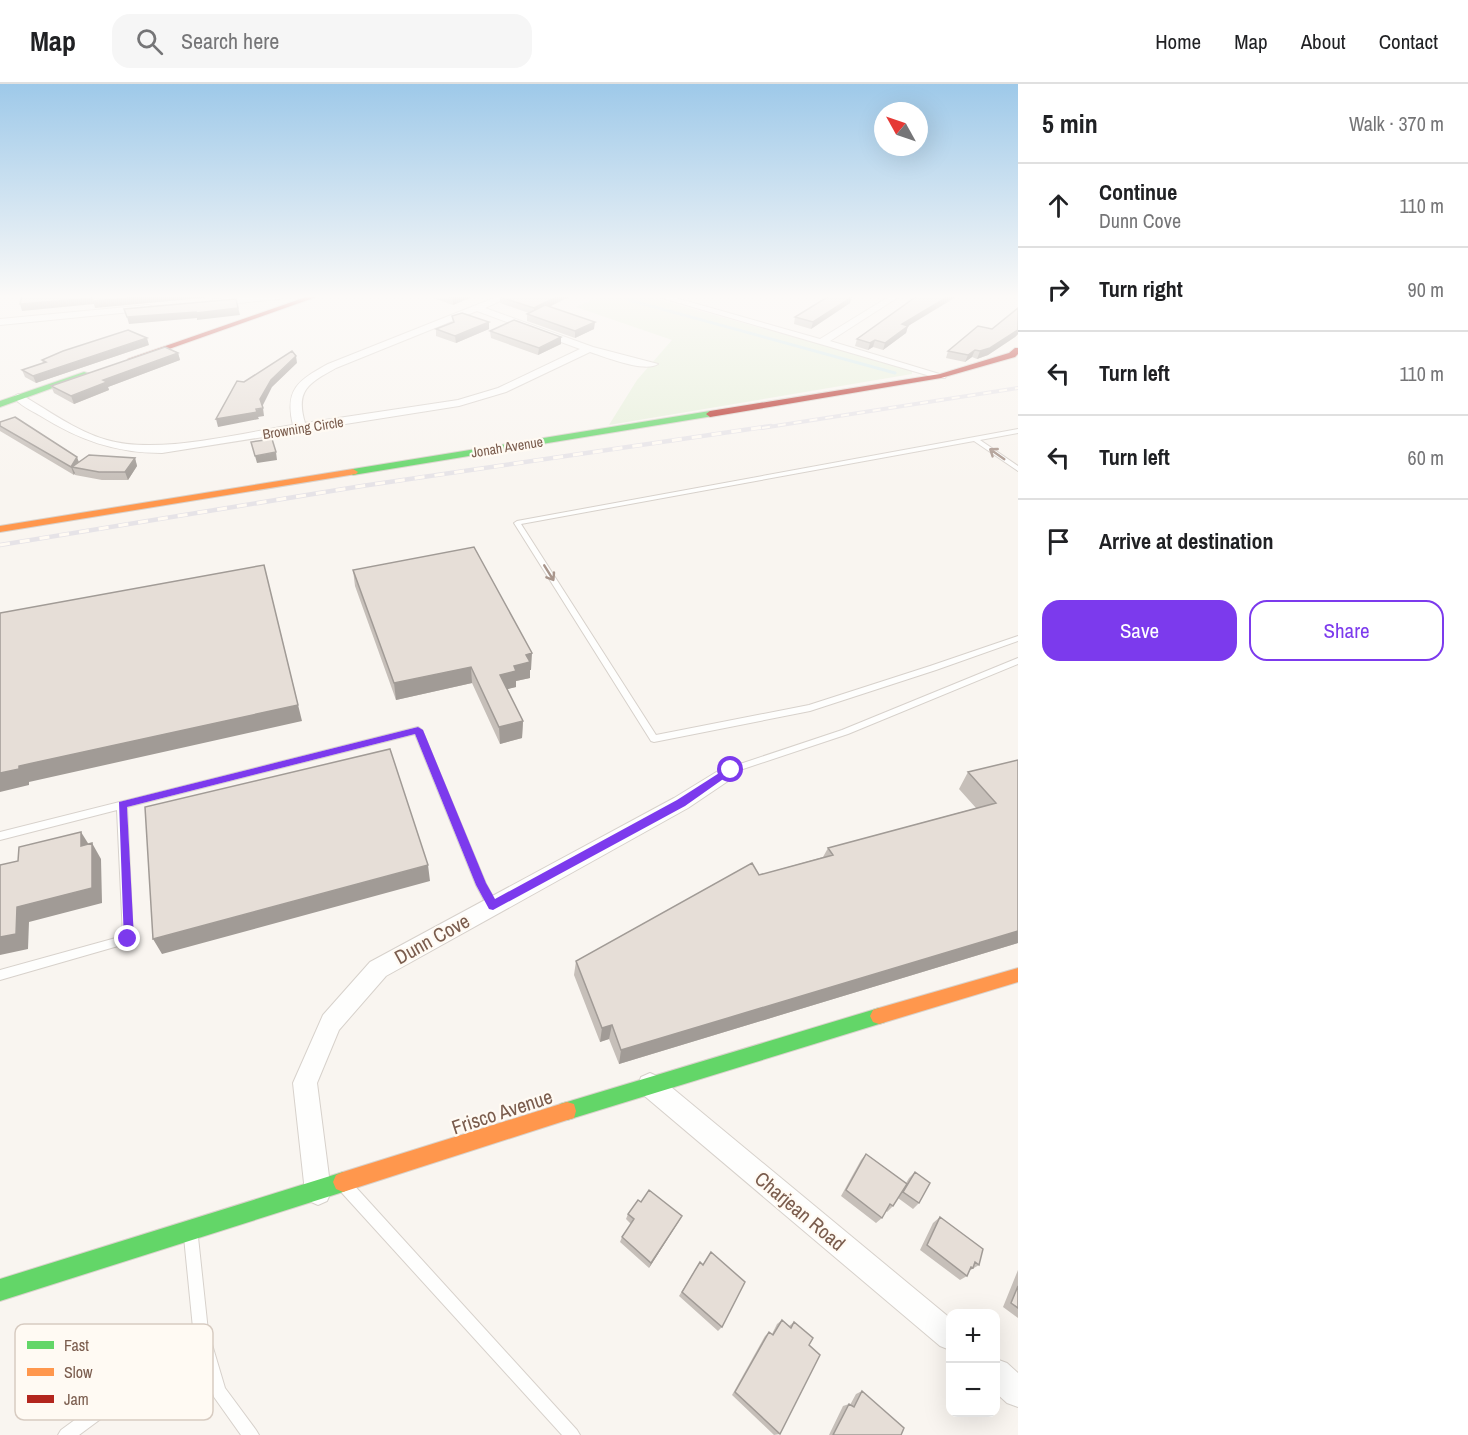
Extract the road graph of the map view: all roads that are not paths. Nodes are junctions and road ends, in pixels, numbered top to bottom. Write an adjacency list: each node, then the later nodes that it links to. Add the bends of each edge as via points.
1 (131, 359): 7 (street)
2 (349, 359): 13 (street, via 312,378 298,391 294,408)
3 (568, 359): 13 (street, Browning Circle, via 475,399)
4 (622, 359): 8 (street)
5 (883, 359): 10 (street)
6 (995, 359): 10 (street, Jonah Avenue)
7 (117, 364)
8 (653, 364)
9 (95, 371): 11 (street)
10 (941, 375): 17 (street, Jonah Avenue)
11 (18, 397): 12 (street); 13 (street, Browning Circle, via 80,435 120,448 180,447)
12 (0, 404)
13 (300, 428)
14 (1018, 431): 15 (lane)
15 (975, 439): 16 (lane, one-way to 15); 18 (lane, one-way to 18, via 517,523 654,739 810,708)
16 (1018, 469)
17 (0, 529)
18 (1018, 638)
19 (1018, 661): 20 (lane, via 845,732)
20 (731, 770): 23 (street, Dunn Cove, via 681,803)
21 (122, 805): 22 (lane); 23 (lane, via 418,730); 24 (lane, via 128,939)
22 (0, 836)
23 (493, 906): 28 (street, Dunn Cove, via 378,969 331,1023 305,1083)
24 (0, 975)
25 (1018, 975): 26 (street, Frisco Avenue)
26 (650, 1085): 27 (street, Frisco Avenue); 32 (street, Charjean Road)
27 (343, 1184): 28 (street, Frisco Avenue); 39 (lane)
28 (318, 1192): 29 (street, Frisco Avenue)
29 (190, 1231): 30 (street, Frisco Avenue); 31 (lane)
30 (0, 1290)
31 (200, 1324)
32 (946, 1332)
33 (213, 1372): 38 (lane, via 219,1392)
34 (1000, 1377): 35 (street)
35 (1018, 1392)
36 (87, 1420): 37 (lane)
37 (66, 1435)
38 (251, 1435)
39 (572, 1435)

